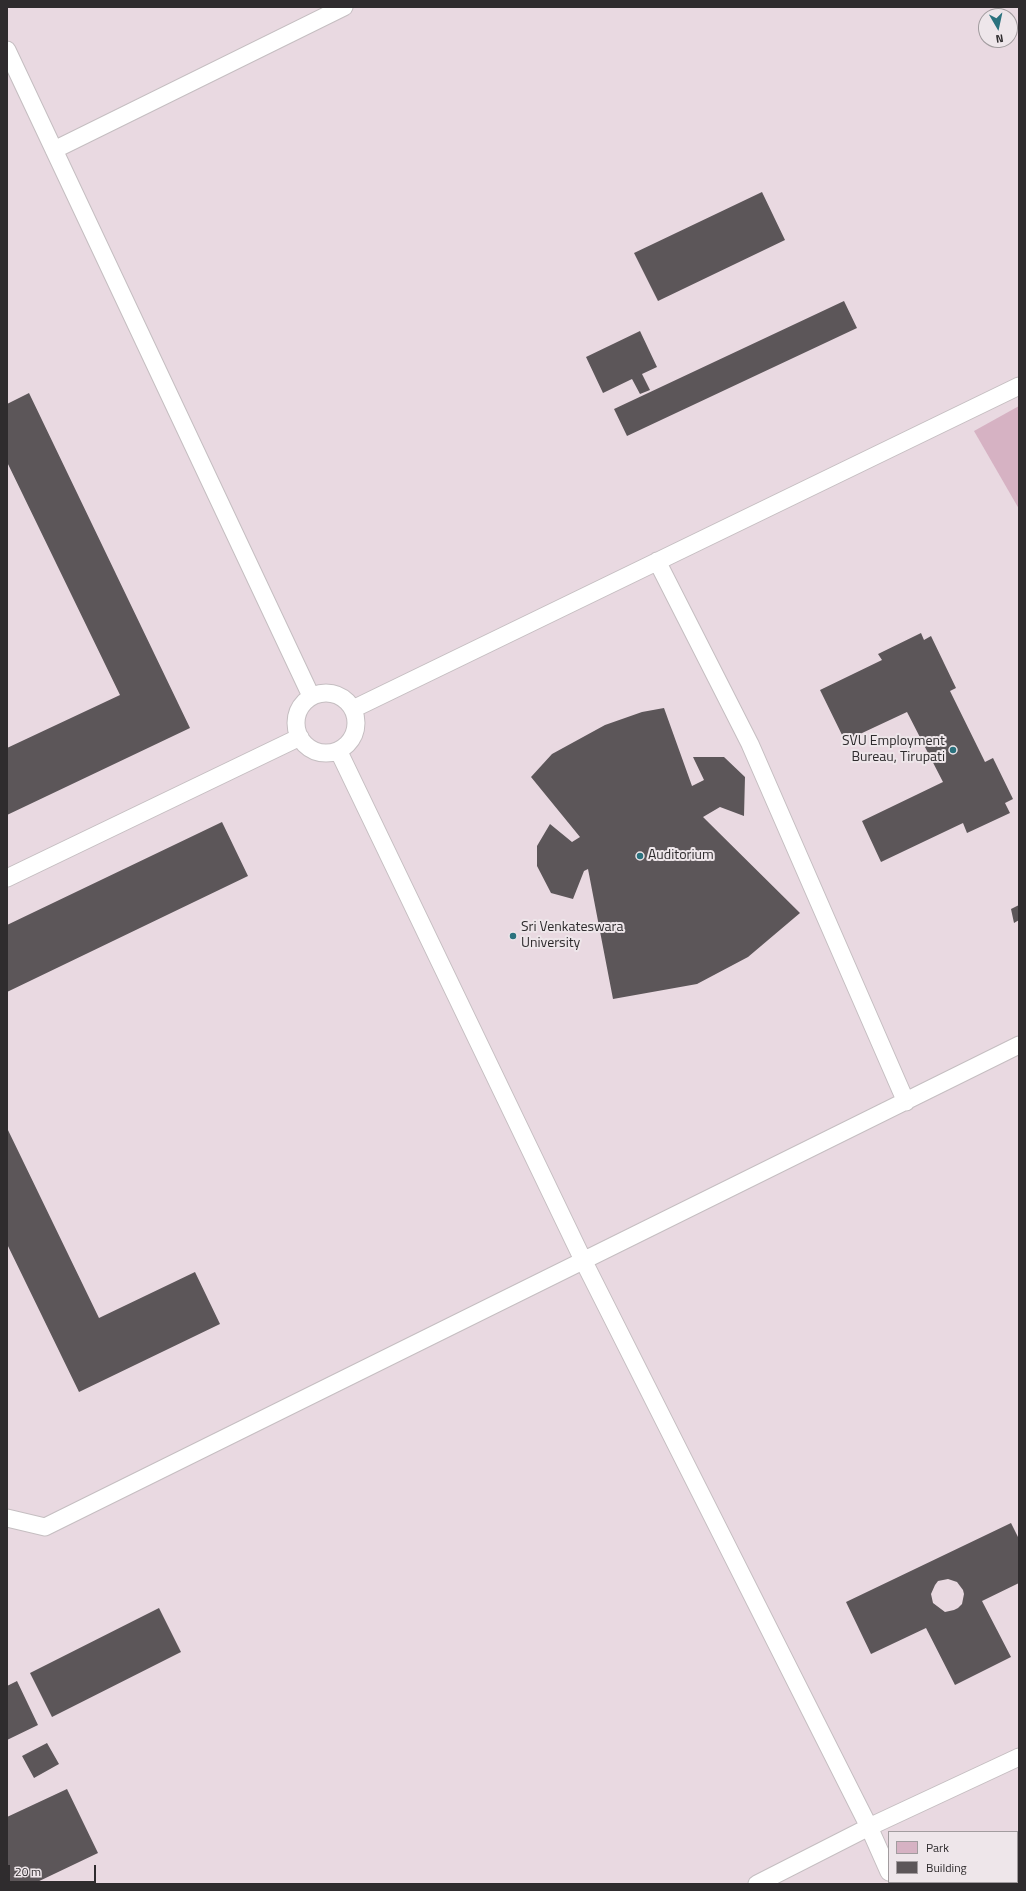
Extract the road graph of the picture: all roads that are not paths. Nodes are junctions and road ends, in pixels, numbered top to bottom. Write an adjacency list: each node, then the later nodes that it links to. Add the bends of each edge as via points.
1 (344, 7): 3 (lane)
2 (7, 50): 3 (lane)
3 (54, 150): 6 (lane)
4 (1019, 386): 5 (lane)
5 (657, 561): 7 (lane); 12 (lane, via 750,744)
6 (311, 696): 7 (lane, via 333,694 345,699); 8 (lane, via 300,708 296,720)
7 (353, 708): 9 (lane, via 357,720 356,733 349,744)
8 (300, 737): 9 (lane, via 314,752); 10 (lane)
9 (339, 752): 13 (lane)
10 (7, 878)
11 (1019, 1045): 12 (lane)
12 (906, 1102): 13 (lane)
13 (584, 1262): 14 (lane, via 45,1528); 16 (lane)
14 (7, 1518)
15 (1019, 1757): 16 (lane)
16 (869, 1827): 17 (lane); 18 (lane)
17 (888, 1870)
18 (757, 1884)

